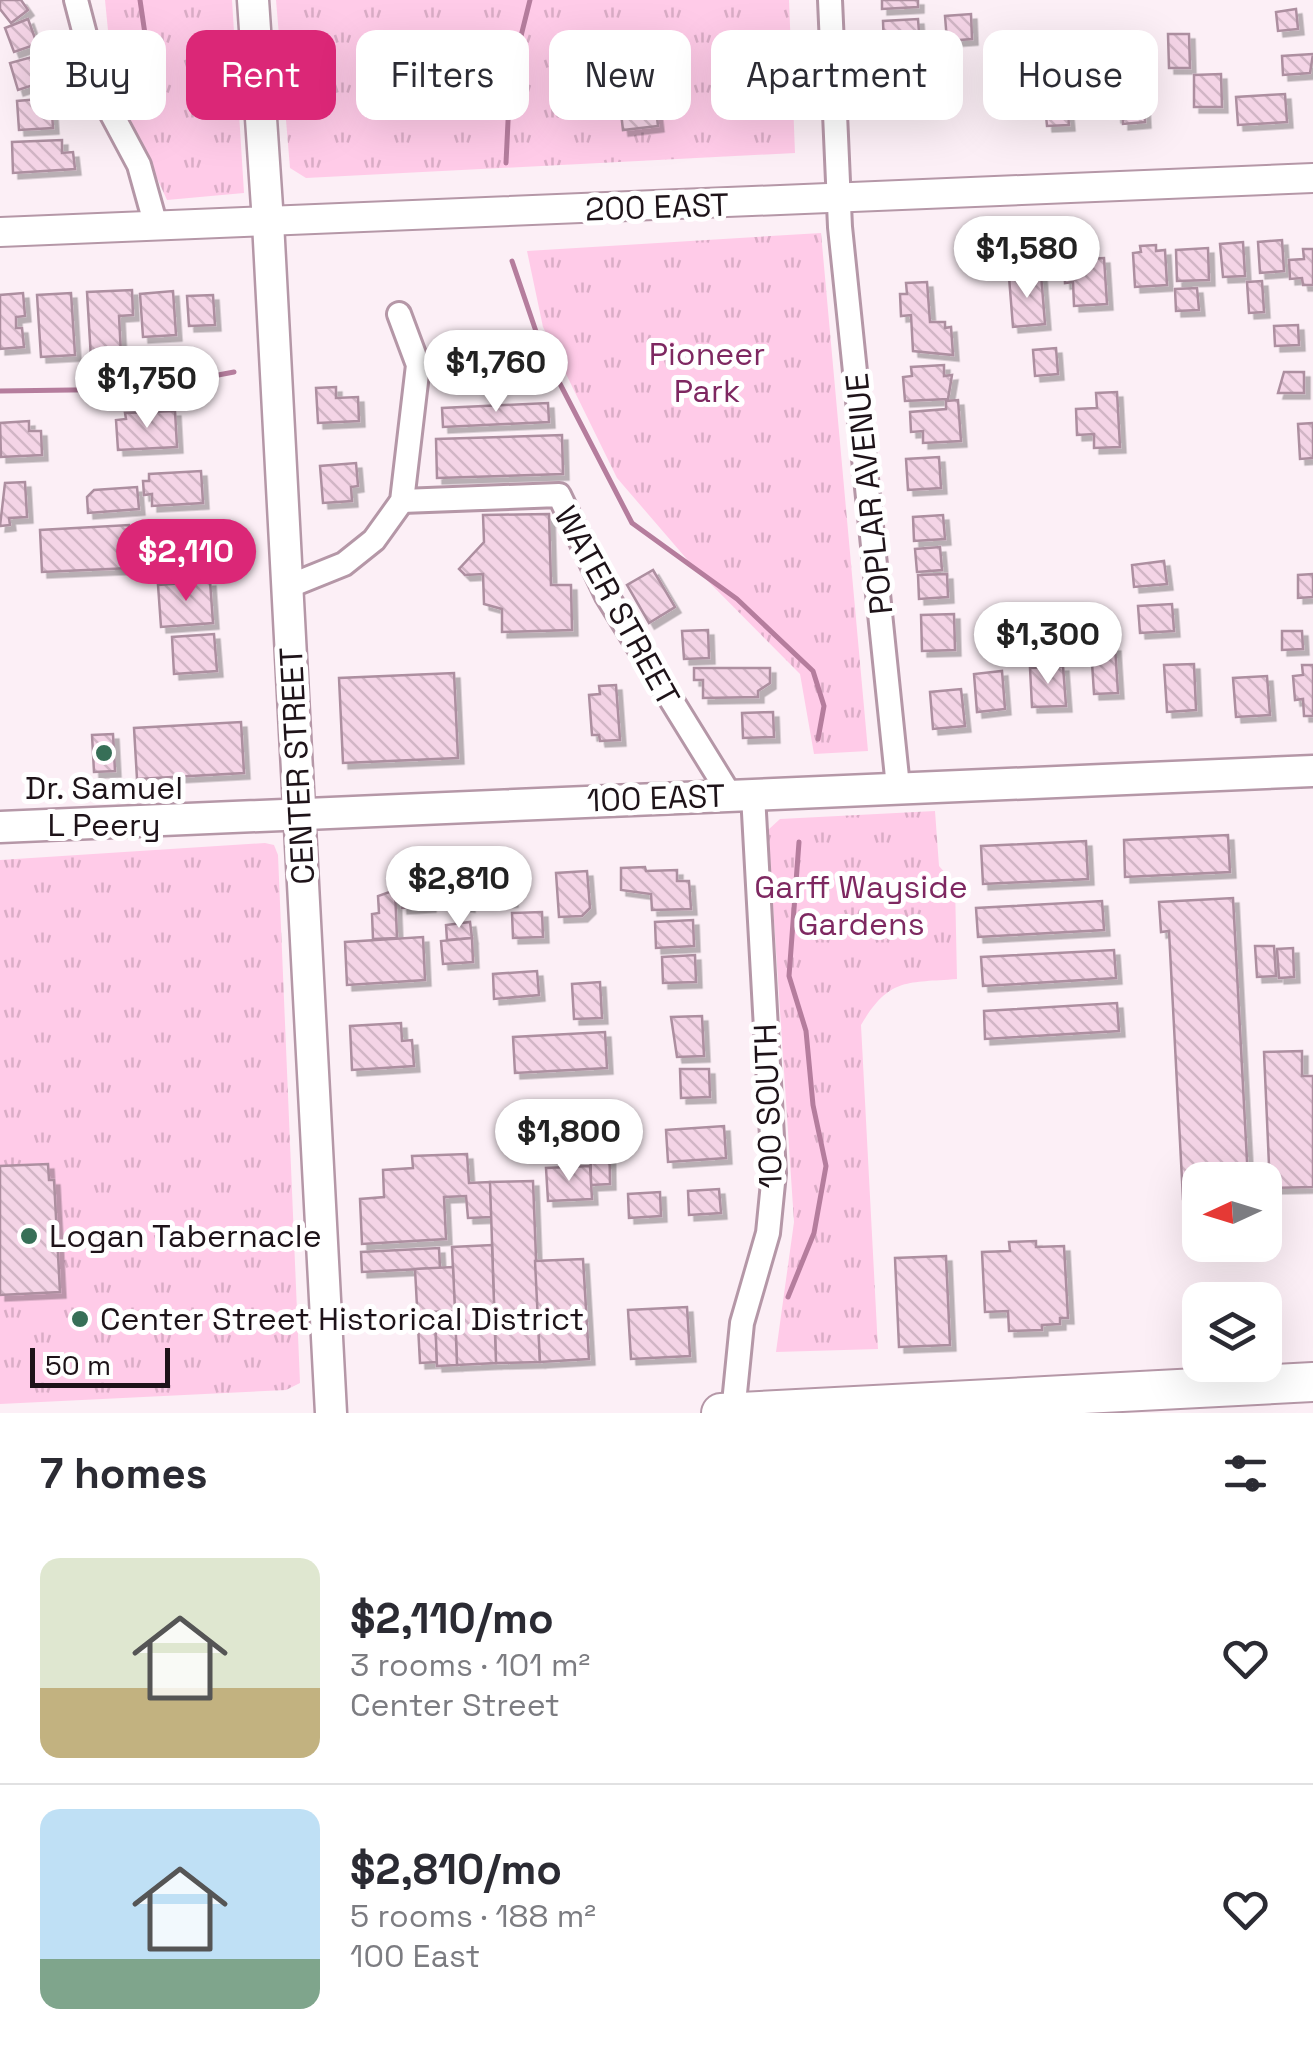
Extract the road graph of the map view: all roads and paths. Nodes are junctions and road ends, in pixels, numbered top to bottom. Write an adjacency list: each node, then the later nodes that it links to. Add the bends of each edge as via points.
1 (76, 0): 7 (street, via 100,92 139,166)
2 (252, 0): 6 (main road, CENTER STREET)
3 (830, 0): 5 (street)
4 (1313, 178): 5 (street, 200 EAST)
5 (838, 200): 6 (street, 200 EAST); 13 (street, POPLAR AVENUE)
6 (268, 222): 7 (street, 200 EAST); 11 (main road, CENTER STREET)
7 (156, 226): 8 (street, 200 EAST)
8 (0, 232)
9 (400, 314): 10 (street, via 418,364)
10 (402, 502): 11 (street, via 374,540 344,564); 14 (street, WATER STREET, via 559,496 606,596)
11 (288, 587): 15 (main road, CENTER STREET)
12 (1313, 771): 13 (main road, 100 EAST)
13 (889, 788): 14 (main road, 100 EAST)
14 (753, 795): 15 (main road, 100 EAST); 20 (street, 100 SOUTH, via 774,1173 768,1233 742,1324)
15 (300, 812): 16 (main road, 100 EAST); 18 (main road, CENTER STREET)
16 (0, 828)
17 (1313, 1382): 20 (highway)
18 (331, 1413)
19 (721, 1413): 20 (highway)
20 (733, 1413)

